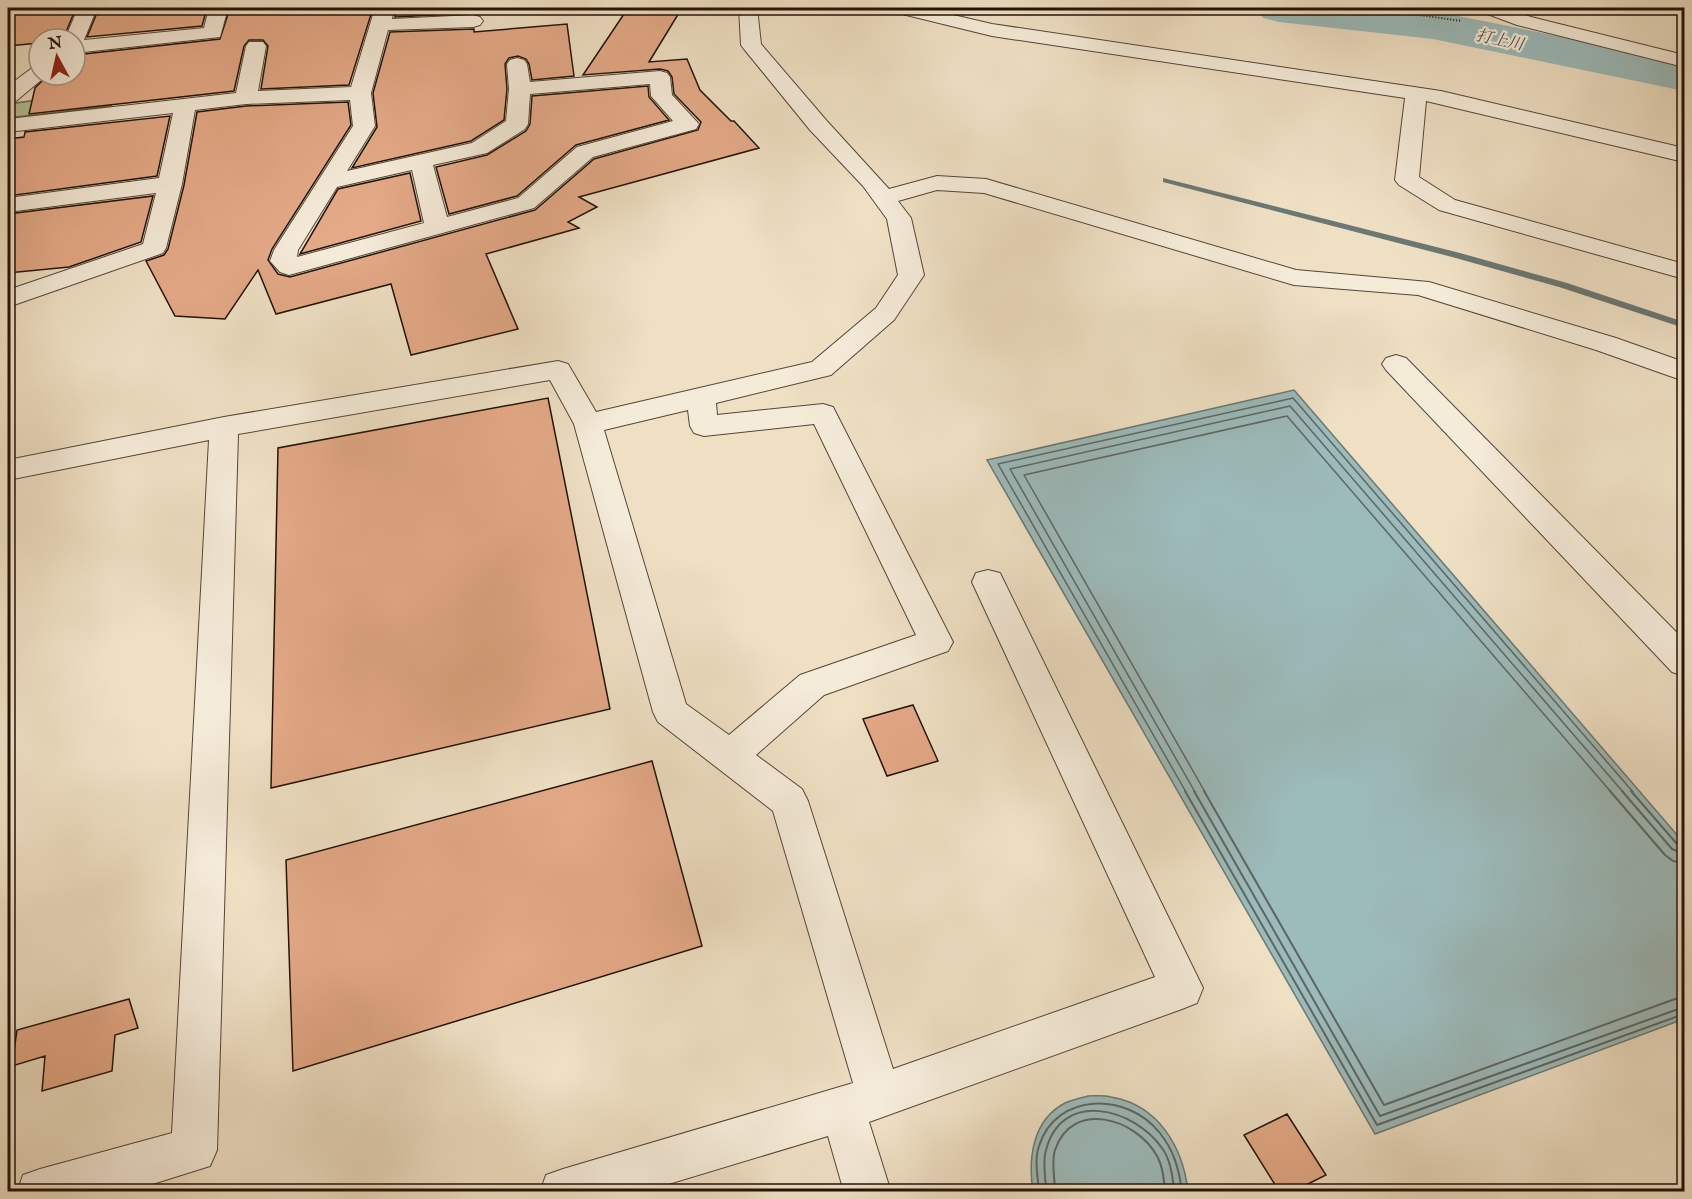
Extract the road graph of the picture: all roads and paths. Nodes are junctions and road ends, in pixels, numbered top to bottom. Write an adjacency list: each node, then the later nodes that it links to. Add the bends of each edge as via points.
1 (87, 8): 8 (street)
2 (218, 8): 9 (street, via 213,33)
3 (748, 8): 27 (street, via 751,45)
4 (902, 8): 18 (street, via 992,30)
5 (1489, 8): 12 (street, via 1524,21)
6 (382, 16): 7 (street); 17 (street)
7 (473, 21)
8 (80, 27)
9 (87, 46)
10 (256, 46): 20 (street)
11 (27, 59): 13 (street)
12 (1684, 61)
13 (18, 62)
14 (517, 64): 16 (street)
15 (27, 81): 19 (street)
16 (520, 89): 24 (street, via 517,124 479,148); 29 (street, via 660,77 662,96 688,124 585,152 526,203)
17 (360, 93): 20 (street); 25 (street, via 364,126)
18 (1416, 93): 23 (street); 30 (street, via 1407,180 1447,205)
19 (8, 96)
20 (246, 98): 21 (street)
21 (185, 105): 22 (street); 26 (street)
22 (8, 125)
23 (1684, 155)
24 (421, 161): 25 (street); 29 (street)
25 (329, 182): 29 (street, via 286,250 282,261 289,267)
26 (170, 184): 28 (street); 31 (street, via 154,248)
27 (884, 197): 33 (street, via 938,183 986,186 1294,277 1420,287); 34 (street, via 899,218 910,274 885,314 821,369)
28 (9, 212)
29 (437, 227)
30 (1684, 272)
31 (8, 299)
32 (1396, 364): 39 (street)
33 (1684, 372)
34 (701, 398): 35 (street); 40 (street, via 704,426 823,414 936,642 812,685)
35 (588, 424): 36 (street, via 558,370); 40 (street, via 671,712)
36 (224, 427): 37 (street); 42 (street, via 195,1150)
37 (8, 470)
38 (988, 582): 41 (street, via 1182,988)
39 (1684, 662)
40 (730, 756): 41 (street, via 789,801)
41 (860, 1103): 43 (street); 44 (street)
42 (40, 1191)
43 (563, 1191)
44 (868, 1191)

